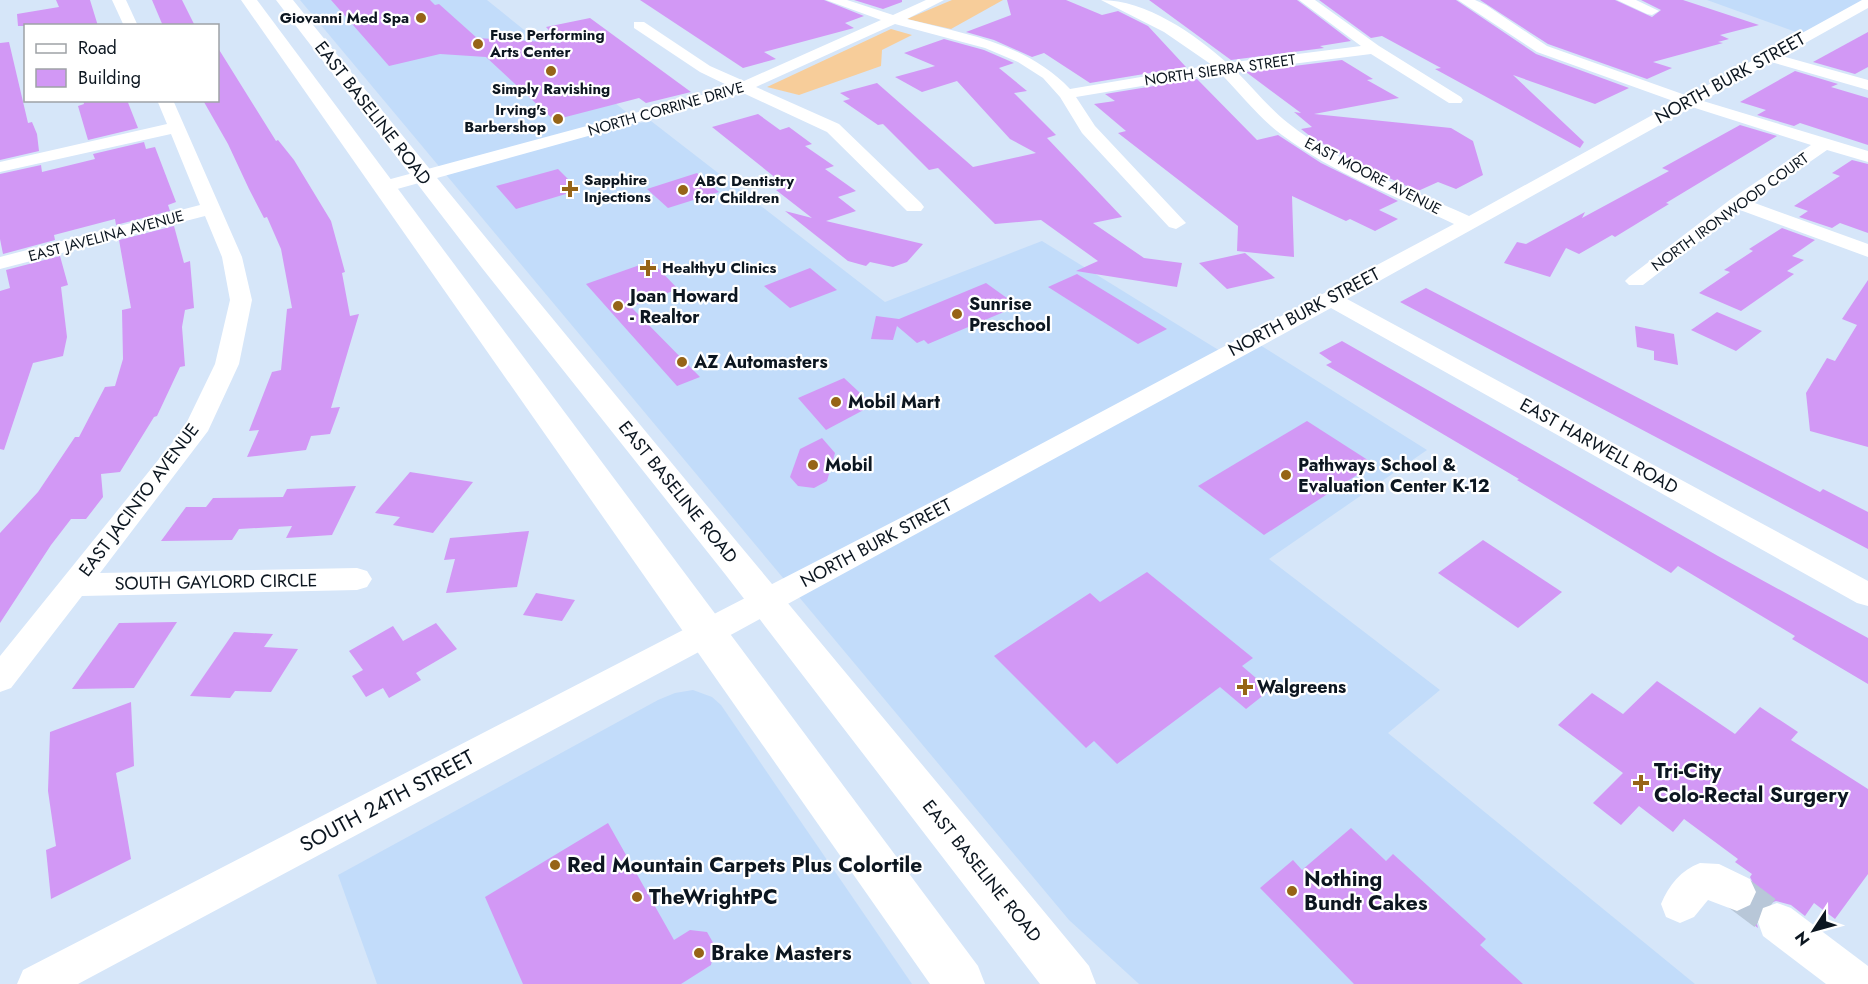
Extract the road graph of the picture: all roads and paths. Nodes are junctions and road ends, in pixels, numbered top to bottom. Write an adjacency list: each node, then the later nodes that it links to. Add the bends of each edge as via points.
1 (119, 0): 14 (street)
2 (249, 0): 31 (main road, EAST BASELINE ROAD)
3 (284, 0): 30 (main road, EAST BASELINE ROAD)
4 (833, 0): 13 (street)
5 (938, 0): 13 (street, NORTH CORRINE DRIVE)
6 (1108, 0): 19 (street, EAST MOORE AVENUE, via 1157,20)
7 (1306, 0): 17 (street)
8 (1465, 0): 24 (street, via 1542,49)
9 (1624, 0): 11 (street)
10 (1868, 2): 12 (street, NORTH BURK STREET)
11 (1652, 12)
12 (1837, 19): 15 (street); 18 (street, NORTH BURK STREET)
13 (895, 20): 21 (street, NORTH CORRINE DRIVE); 22 (street, via 990,45 1023,59 1048,75)
14 (130, 24)
15 (1858, 24)
16 (639, 25): 21 (street, via 691,61)
17 (1374, 49): 19 (street, NORTH SIERRA STREET); 23 (street)
18 (1769, 57): 20 (street); 24 (street, NORTH BURK STREET)
19 (1224, 68): 22 (street, NORTH SIERRA STREET); 36 (street, EAST MOORE AVENUE, via 1290,133)
20 (1868, 85)
21 (744, 88): 30 (street, NORTH CORRINE DRIVE); 33 (street, via 833,128)
22 (1066, 94): 35 (street, via 1088,129)
23 (1455, 100)
24 (1688, 101): 27 (street); 36 (street, NORTH BURK STREET)
25 (166, 102): 26 (street, EAST JACINTO AVENUE)
26 (178, 127): 29 (street); 34 (street, EAST JACINTO AVENUE)
27 (1825, 143): 28 (street); 32 (street, NORTH IRONWOOD COURT)
28 (1868, 157)
29 (0, 167)
30 (423, 176): 31 (street, NORTH CORRINE DRIVE); 44 (main road, EAST BASELINE ROAD)
31 (382, 187): 44 (main road, EAST BASELINE ROAD)
32 (1738, 203): 37 (street); 39 (street, NORTH IRONWOOD COURT)
33 (914, 207)
34 (212, 208): 38 (street, EAST JAVELINA AVENUE); 42 (street, EAST JACINTO AVENUE, via 232,257 241,300 227,364 195,432)
35 (1176, 223)
36 (1468, 223): 40 (street, NORTH BURK STREET)
37 (1868, 251)
38 (0, 263)
39 (1636, 282)
40 (1329, 298): 43 (street, EAST HARWELL ROAD); 44 (street, NORTH BURK STREET)
41 (357, 579): 42 (street, SOUTH GAYLORD CIRCLE)
42 (74, 585): 45 (street, EAST JACINTO AVENUE)
43 (1868, 595)
44 (737, 618): 49 (street, SOUTH 24TH STREET); 50 (main road, EAST BASELINE ROAD); 51 (main road, EAST BASELINE ROAD)
45 (0, 679)
46 (1737, 892): 47 (street, via 1719,882 1700,881)
47 (1680, 904)
48 (1777, 922): 52 (street)
49 (37, 984)
50 (960, 984)
51 (1071, 984)
52 (1859, 984)

